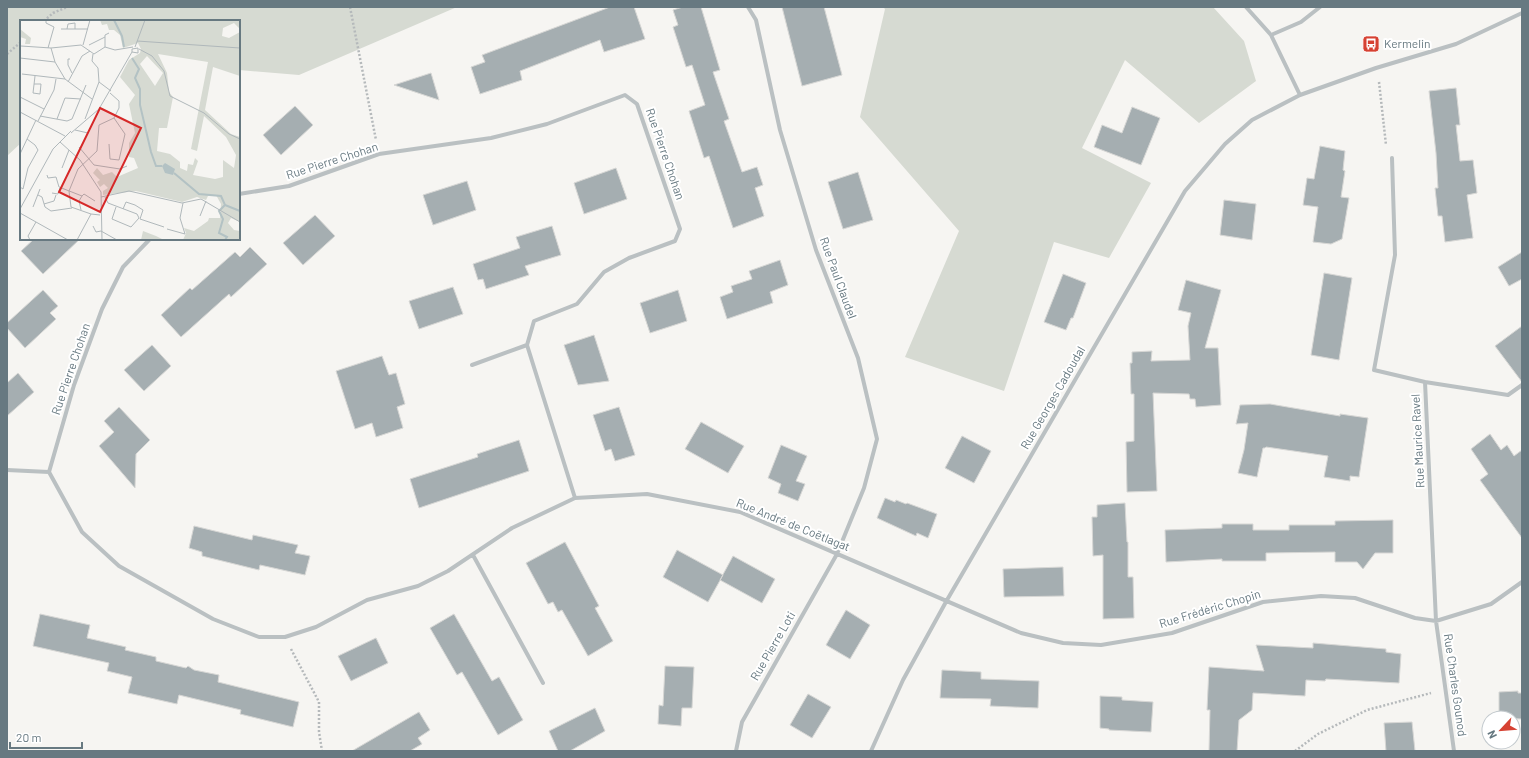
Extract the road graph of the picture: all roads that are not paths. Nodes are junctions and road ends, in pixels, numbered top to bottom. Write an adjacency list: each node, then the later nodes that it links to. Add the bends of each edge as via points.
1 (748, 7): 17 (street, Rue Paul Claudel, via 756,20 782,137 816,250 858,358 877,439 864,488)
2 (1246, 7): 5 (street)
3 (1320, 7): 5 (street, via 1301,22)
4 (1522, 12): 6 (street, Rue Georges Cadoudal, via 1456,44 1376,68)
5 (1271, 36): 6 (street)
6 (1300, 95): 20 (street, Rue Georges Cadoudal, via 1252,120 1224,144 1186,191)
7 (1392, 158): 12 (street, Rue Maurice Ravel, via 1395,255 1374,370)
8 (240, 194): 10 (street, Rue Pierre Chohan, via 289,186 378,154 512,133 547,124 625,95 638,104 680,229 675,241 629,258 604,272 577,304 534,321)
9 (149, 240): 15 (street, Rue Pierre Chohan, via 123,267 102,308 74,385)
10 (527, 345): 11 (street); 16 (street)
11 (472, 365)
12 (1425, 382): 13 (street, via 1508,395); 21 (street, Rue Maurice Ravel)
13 (1522, 385)
14 (7, 470): 15 (street)
15 (49, 472): 18 (street, Rue André de Coëtlagat, via 82,532 119,566 213,619 259,637 285,637 316,627 367,600 418,586)
16 (575, 498): 17 (street, Rue André de Coëtlagat, via 647,494 740,512); 18 (street, Rue André de Coëtlagat, via 512,528)
17 (837, 554): 20 (street, Rue André de Coëtlagat); 23 (street, Rue Pierre Loti, via 742,722)
18 (473, 556): 22 (street)
19 (1522, 582): 21 (street, Rue Frédéric Chopin, via 1491,604)
20 (947, 600): 21 (street, Rue Frédéric Chopin, via 1021,633 1063,644 1101,645 1172,633 1263,602 1321,596 1355,598 1415,618); 24 (street, Rue Georges Cadoudal, via 903,680)
21 (1436, 621): 25 (street, Rue Charles Gounod)
22 (543, 683)
23 (736, 751)
24 (871, 751)
25 (1454, 751)

